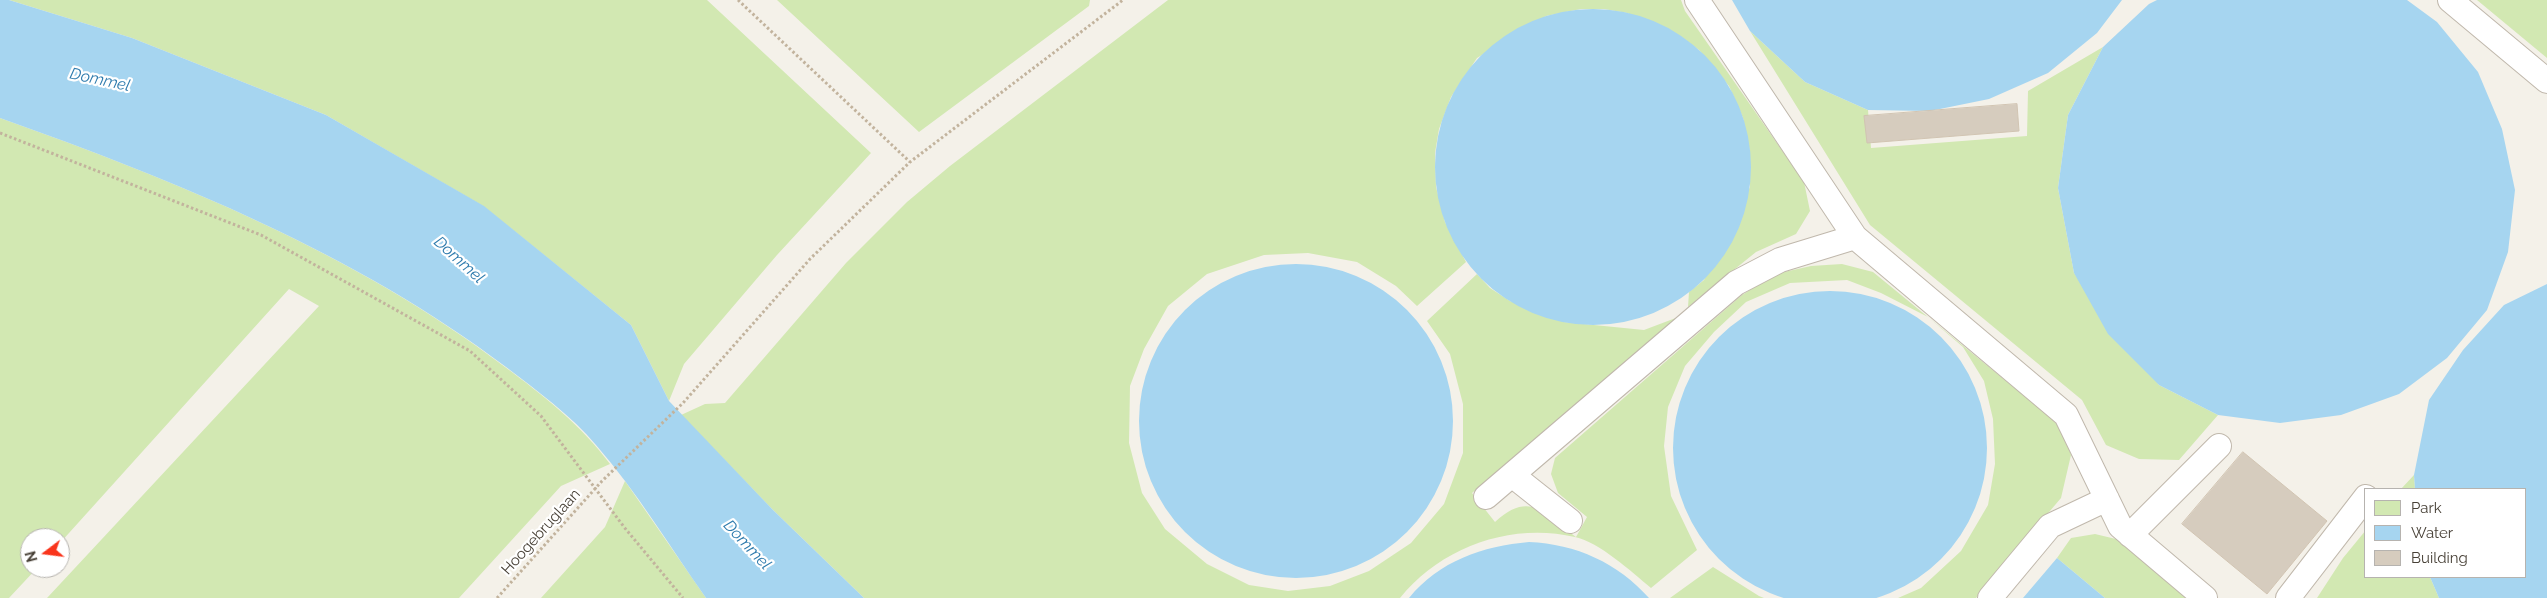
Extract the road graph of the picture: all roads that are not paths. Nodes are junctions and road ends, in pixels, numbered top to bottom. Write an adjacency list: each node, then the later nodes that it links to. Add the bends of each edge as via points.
1 (1697, 0): 4 (lane)
2 (2450, 0): 3 (lane)
3 (2547, 81)
4 (1855, 237): 6 (lane, via 1780,260 1736,284); 8 (lane, via 2066,415)
5 (2219, 446): 11 (lane)
6 (1512, 475): 7 (lane); 10 (lane)
7 (1486, 497)
8 (2107, 499): 11 (lane, via 2120,526); 12 (lane, via 2050,526)
9 (2364, 500): 14 (lane)
10 (1570, 521)
11 (2130, 535): 13 (lane)
12 (1990, 598)
13 (2205, 598)
14 (2288, 598)

